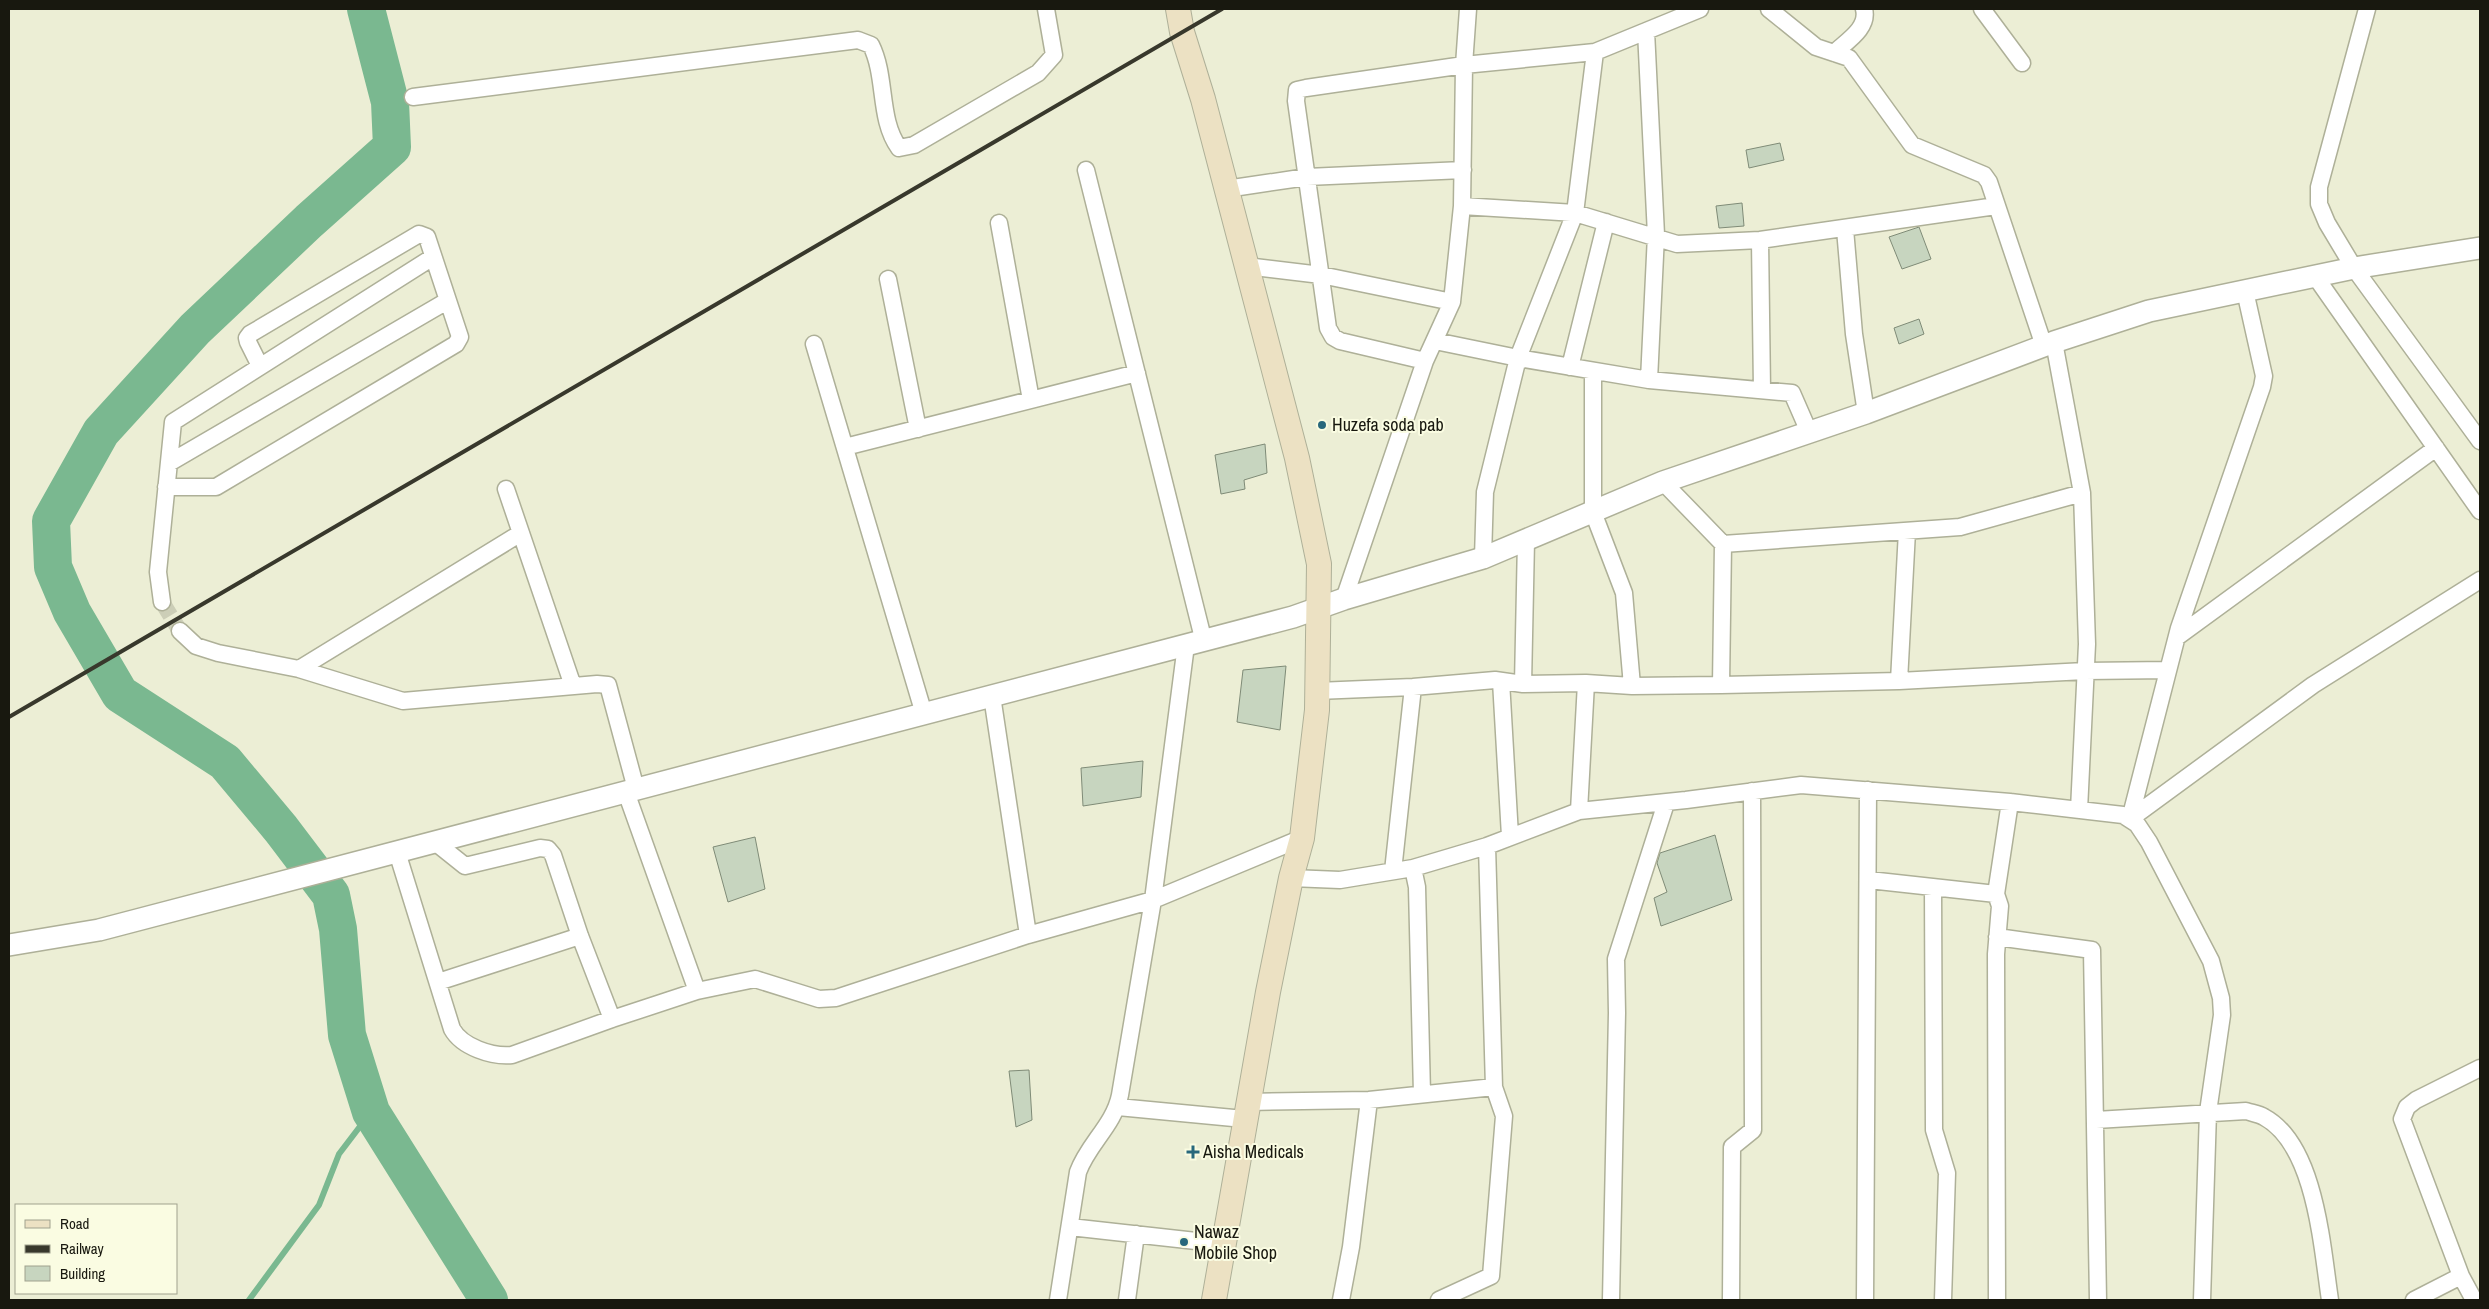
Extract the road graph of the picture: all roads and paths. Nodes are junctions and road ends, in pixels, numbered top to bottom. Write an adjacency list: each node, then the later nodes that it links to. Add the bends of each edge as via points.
1 (1046, 9): 14 (street, via 1054,56 1038,73 914,145 899,148 891,137 878,59 871,46 858,40)
2 (1178, 9): 18 (main road)
3 (1468, 9): 13 (street)
4 (1700, 9): 9 (street)
5 (1769, 9): 11 (street, via 1816,47)
6 (1864, 9): 11 (street, via 1866,18 1862,27)
7 (1982, 9): 12 (street)
8 (2367, 9): 30 (street, via 2319,187 2320,204 2327,223)
9 (1646, 31): 10 (street); 25 (street)
10 (1595, 52): 13 (street); 21 (street)
11 (1834, 53): 20 (street, via 1853,62 1912,145 1984,175)
12 (2022, 63)
13 (1464, 66): 16 (street); 17 (street, via 1298,90 1296,101)
14 (412, 97)
15 (1086, 170): 45 (street)
16 (1462, 170): 17 (street); 19 (street)
17 (1307, 177): 18 (street); 31 (street)
18 (1226, 188): 29 (main road)
19 (1462, 206): 21 (street); 36 (street)
20 (1996, 206): 24 (street); 39 (street)
21 (1574, 213): 22 (street); 40 (street)
22 (1606, 222): 25 (street); 43 (street)
23 (999, 223): 48 (street)
24 (1845, 229): 26 (street); 49 (street, via 1854,334)
25 (1656, 235): 26 (street, via 1677,244); 46 (street)
26 (1760, 240): 47 (street)
27 (2480, 248): 30 (street)
28 (433, 257): 35 (street); 42 (street); 42 (street, via 426,236 420,234 250,334 248,342)
29 (1246, 266): 31 (street); 70 (main road, via 1299,468 1320,564)
30 (2354, 268): 32 (street); 52 (street)
31 (1321, 276): 36 (street); 41 (street, via 1328,328 1333,337)
32 (2316, 276): 34 (street); 54 (street)
33 (888, 279): 50 (street)
34 (2245, 291): 39 (street, via 2149,311); 72 (street, via 2264,376 2262,387)
35 (446, 301): 55 (street); 57 (street, via 460,337 456,344 216,487)
36 (1452, 302): 37 (street)
37 (1435, 341): 40 (street); 41 (street)
38 (814, 344): 53 (street)
39 (2049, 344): 49 (street); 59 (street)
40 (1518, 358): 43 (street); 66 (street, via 1485,492)
41 (1425, 361): 68 (street)
42 (260, 366): 55 (street, via 172,422)
43 (1570, 367): 44 (street)
44 (1593, 371): 46 (street); 61 (street)
45 (1137, 373): 48 (street); 73 (street)
46 (1649, 380): 47 (street)
47 (1762, 390): 51 (street, via 1792,393)
48 (1032, 400): 50 (street)
49 (1866, 413): 51 (street)
50 (918, 429): 53 (street)
51 (1808, 432): 56 (street)
52 (2480, 441)
53 (845, 448): 87 (street)
54 (2436, 448): 60 (street); 72 (street)
55 (169, 463): 57 (street)
56 (1663, 482): 61 (street); 65 (street)
57 (166, 487): 69 (street, via 158,572)
58 (506, 489): 63 (street)
59 (2082, 493): 62 (street, via 1960,527); 76 (street)
60 (2480, 511)
61 (1593, 512): 64 (street); 83 (street, via 1624,593)
62 (1906, 531): 65 (street); 78 (street)
63 (521, 533): 74 (street); 82 (street)
64 (1526, 540): 66 (street); 80 (street)
65 (1723, 544): 81 (street)
66 (1483, 558): 68 (street)
67 (2480, 580): 95 (street, via 2313,685)
68 (1344, 599): 70 (street)
69 (162, 602)
70 (1319, 609): 73 (street); 85 (main road)
71 (180, 631): 74 (street, via 196,646)
72 (2177, 637): 75 (street)
73 (1195, 644): 86 (street); 107 (street)
74 (299, 669): 82 (street, via 403,701)
75 (2168, 670): 76 (street); 95 (street)
76 (2085, 671): 78 (street); 93 (street)
77 (1501, 681): 80 (street); 84 (street); 96 (street)
78 (1898, 681): 81 (street)
79 (1586, 683): 80 (street); 83 (street); 94 (street)
80 (1523, 684)
81 (1720, 685): 83 (street)
82 (573, 686): 89 (street, via 608,685)
83 (1632, 686)
84 (1413, 688): 85 (street); 102 (street)
85 (1317, 691): 97 (main road)
86 (992, 696): 87 (street); 108 (street)
87 (924, 714): 89 (street)
88 (1868, 790): 90 (street, via 1801,785); 91 (street); 104 (street)
89 (631, 791): 98 (street); 113 (street)
90 (1752, 791): 92 (street); 133 (street, via 1753,1130 1732,1147)
91 (2010, 802): 93 (street); 106 (street)
92 (1666, 803): 94 (street); 132 (street, via 1616,958)
93 (2079, 810): 95 (street, via 2123,815)
94 (1579, 811): 96 (street)
95 (2130, 819): 121 (street, via 2149,842 2216,976 2222,1015)
96 (1510, 836): 99 (street)
97 (1302, 838): 103 (main road); 107 (street)
98 (436, 842): 100 (street); 109 (street, via 465,866 540,848 548,849 553,855)
99 (1487, 846): 101 (street); 116 (street)
100 (397, 852): 111 (street, via 99,930); 112 (street)
101 (1413, 868): 102 (street); 117 (street, via 1417,887)
102 (1393, 871): 103 (street, via 1340,880)
103 (1291, 878): 120 (main road)
104 (1869, 880): 105 (street); 134 (street)
105 (1933, 887): 106 (street); 135 (street, via 1934,1130 1947,1172)
106 (1996, 894): 110 (street, via 2000,906)
107 (1153, 900): 108 (street); 119 (street)
108 (1028, 935): 113 (street, via 827,1000 755,979)
109 (580, 936): 112 (street); 114 (street)
110 (1997, 937): 122 (street, via 2092,950); 136 (street)
111 (9, 945)
112 (438, 982): 114 (street, via 457,1038 502,1056)
113 (697, 991): 114 (street)
114 (612, 1018)
115 (2480, 1068): 126 (street, via 2416,1100 2407,1107 2402,1119)
116 (1494, 1087): 117 (street); 131 (street, via 1504,1116 1491,1276)
117 (1422, 1094): 118 (street)
118 (1370, 1100): 120 (street); 130 (street)
119 (1118, 1107): 120 (street); 123 (street, via 1081,1162)
120 (1246, 1110): 125 (main road)
121 (2208, 1112): 122 (street); 138 (street); 139 (street, via 2246,1111 2264,1117 2283,1133 2305,1169)
122 (2096, 1120): 137 (street)
123 (1070, 1227): 124 (street); 127 (street)
124 (1136, 1234): 125 (street); 128 (street)
125 (1223, 1244): 129 (main road)
126 (2462, 1276): 140 (street); 141 (street)
127 (1058, 1300)
128 (1127, 1300)
129 (1214, 1300)
130 (1341, 1300)
131 (1439, 1300)
132 (1611, 1300)
133 (1731, 1300)
134 (1865, 1300)
135 (1943, 1300)
136 (1997, 1300)
137 (2098, 1300)
138 (2202, 1300)
139 (2330, 1300)
140 (2414, 1300)
141 (2474, 1300)

